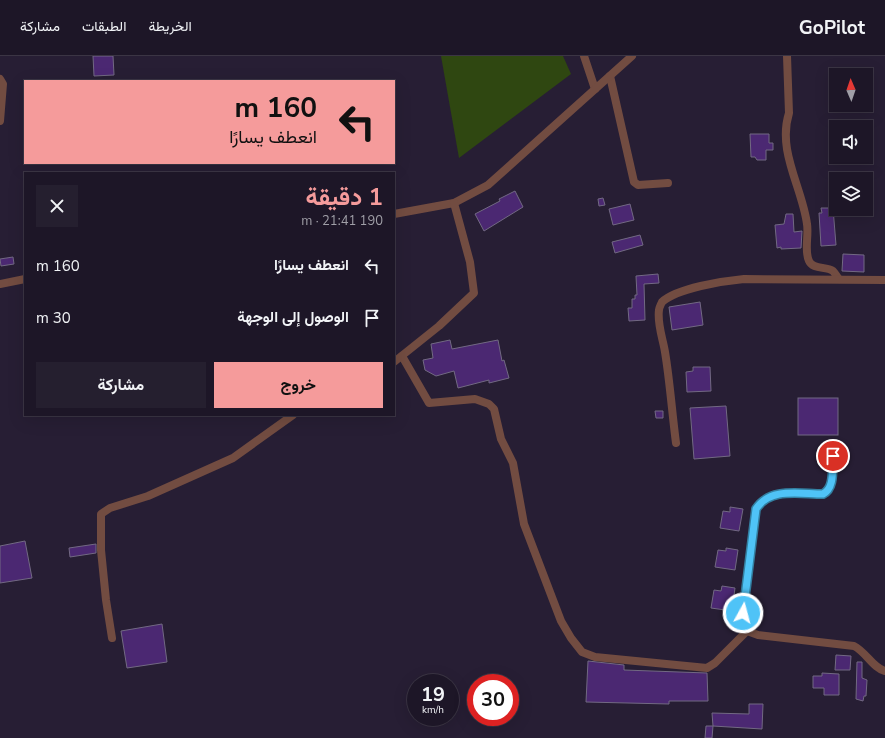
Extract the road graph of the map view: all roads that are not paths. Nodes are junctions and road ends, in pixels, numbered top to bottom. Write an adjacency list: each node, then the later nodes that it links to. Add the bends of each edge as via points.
1 (584, 56): 6 (street)
2 (632, 56): 4 (street)
3 (787, 56): 12 (street, via 789,113 786,122 789,160 805,215 808,258 813,266 833,271)
4 (610, 76): 6 (street); 8 (street, via 634,182 638,185)
5 (0, 79): 7 (street, via 3,84)
6 (595, 89): 9 (street, via 488,185)
7 (0, 121)
8 (668, 183)
9 (454, 203): 10 (street); 15 (street, via 470,262 474,293)
10 (395, 214)
11 (24, 279): 14 (street)
12 (839, 279): 13 (street); 18 (street, via 744,279 721,282 701,286 670,297 661,303 659,321)
13 (885, 280)
14 (0, 284)
15 (402, 356): 16 (street); 20 (street, via 429,403 475,399 489,404 494,409 501,439 513,463 524,524 561,621 582,652 595,657 707,668)
16 (395, 361)
17 (291, 416): 21 (street, via 233,458 148,496 110,508 100,514 101,550)
18 (676, 443)
19 (833, 456): 20 (street, via 828,492 770,496 761,500 756,509 743,613)
20 (747, 631): 22 (street, via 758,635 854,646 863,651 880,670)
21 (112, 638)
22 (885, 671)

